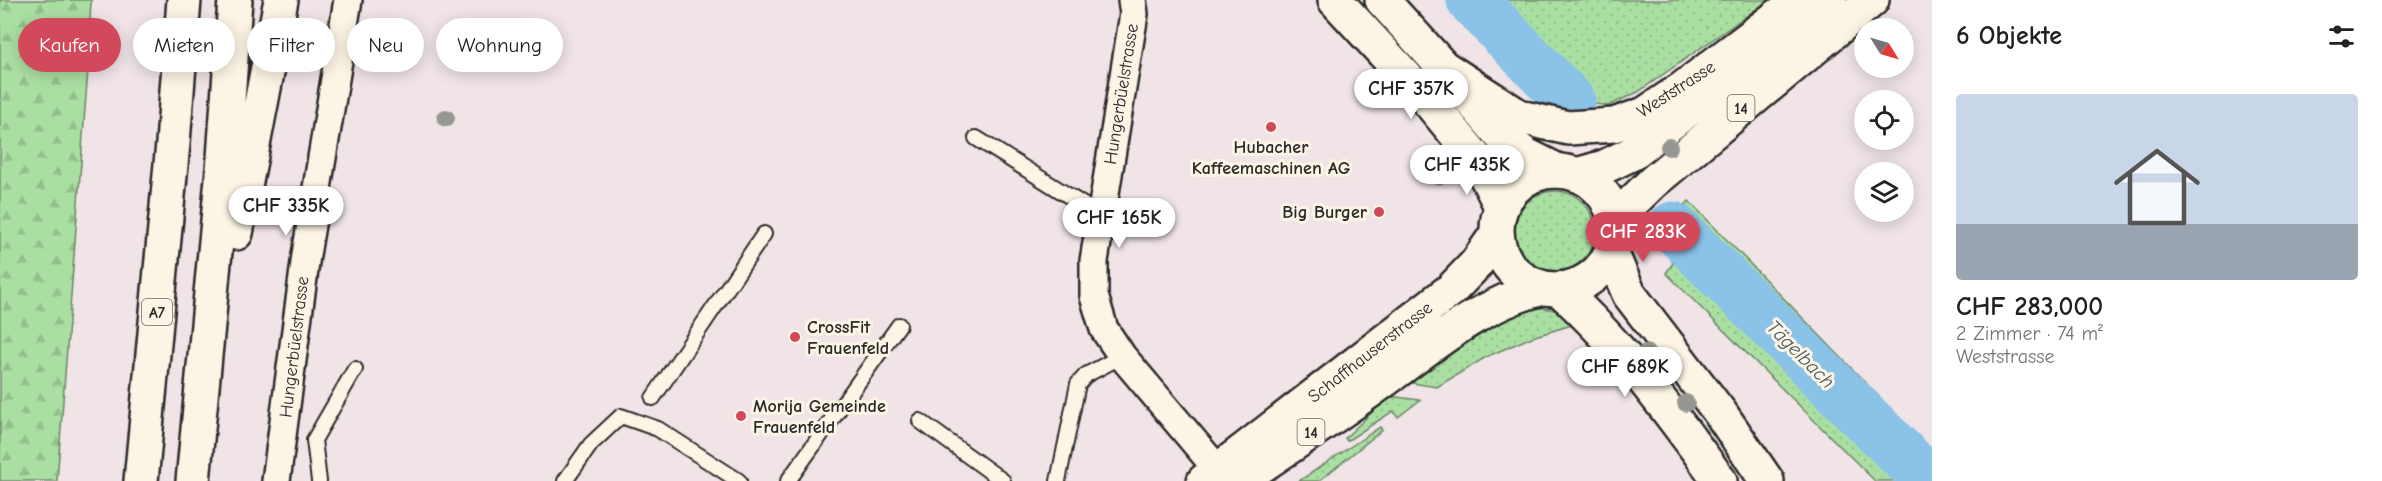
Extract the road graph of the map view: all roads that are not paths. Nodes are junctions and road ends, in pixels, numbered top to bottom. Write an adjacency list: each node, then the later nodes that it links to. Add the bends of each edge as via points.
1 (165, 0): 14 (main road, A7)
2 (184, 0): 14 (main road, A7)
3 (236, 0): 26 (main road)
4 (281, 0): 26 (main road)
5 (348, 0): 31 (street, Hungerbüelstrasse)
6 (1132, 0): 16 (street, Hungerbüelstrasse, via 1134,14)
7 (1335, 0): 18 (main road, via 1479,162)
8 (1382, 0): 12 (main road, Weststrasse)
9 (1799, 0): 12 (main road, Weststrasse, via 1682,89 1645,114 1614,125 1568,128 1520,117)
10 (1830, 0): 15 (main road, 14, via 1631,154 1604,167)
11 (1872, 0): 17 (main road, 14, via 1653,182)
12 (1443, 67): 15 (main road, Weststrasse, via 1505,140 1526,155)
13 (976, 138): 16 (lane)
14 (173, 143): 29 (main road, A7)
15 (1567, 173): 17 (main road, via 1594,185 1607,201); 18 (main road, via 1540,173 1524,180 1511,191)
16 (1101, 216): 23 (street, Hungerbüelstrasse, via 1094,261 1094,296 1104,329)
17 (1614, 220): 20 (main road)
18 (1499, 221): 21 (main road, via 1501,254 1512,270 1527,282); 28 (main road, Schaffhauserstrasse / 14, via 1476,264 1452,289)
19 (764, 234): 25 (lane)
20 (1611, 252): 21 (main road, via 1590,278 1575,286); 39 (main road, via 1629,294)
21 (1551, 289): 28 (main road, Schaffhauserstrasse / 14, via 1520,294 1474,316 1372,390); 38 (main road, via 1593,320 1659,398)
22 (899, 325): 35 (lane)
23 (1122, 356): 28 (street, Hungerbüelstrasse); 37 (lane, via 1086,375 1078,384)
24 (355, 369): 32 (lane, via 314,440)
25 (653, 398)
26 (202, 409): 30 (main road)
27 (920, 421): 36 (lane)
28 (1224, 478)
29 (141, 481)
30 (193, 481)
31 (276, 481)
32 (319, 481)
33 (565, 481): 34 (lane, via 591,444 621,416 658,429)
34 (739, 481)
35 (788, 481)
36 (1003, 481)
37 (1058, 481)
38 (1720, 481)
39 (1767, 481)

